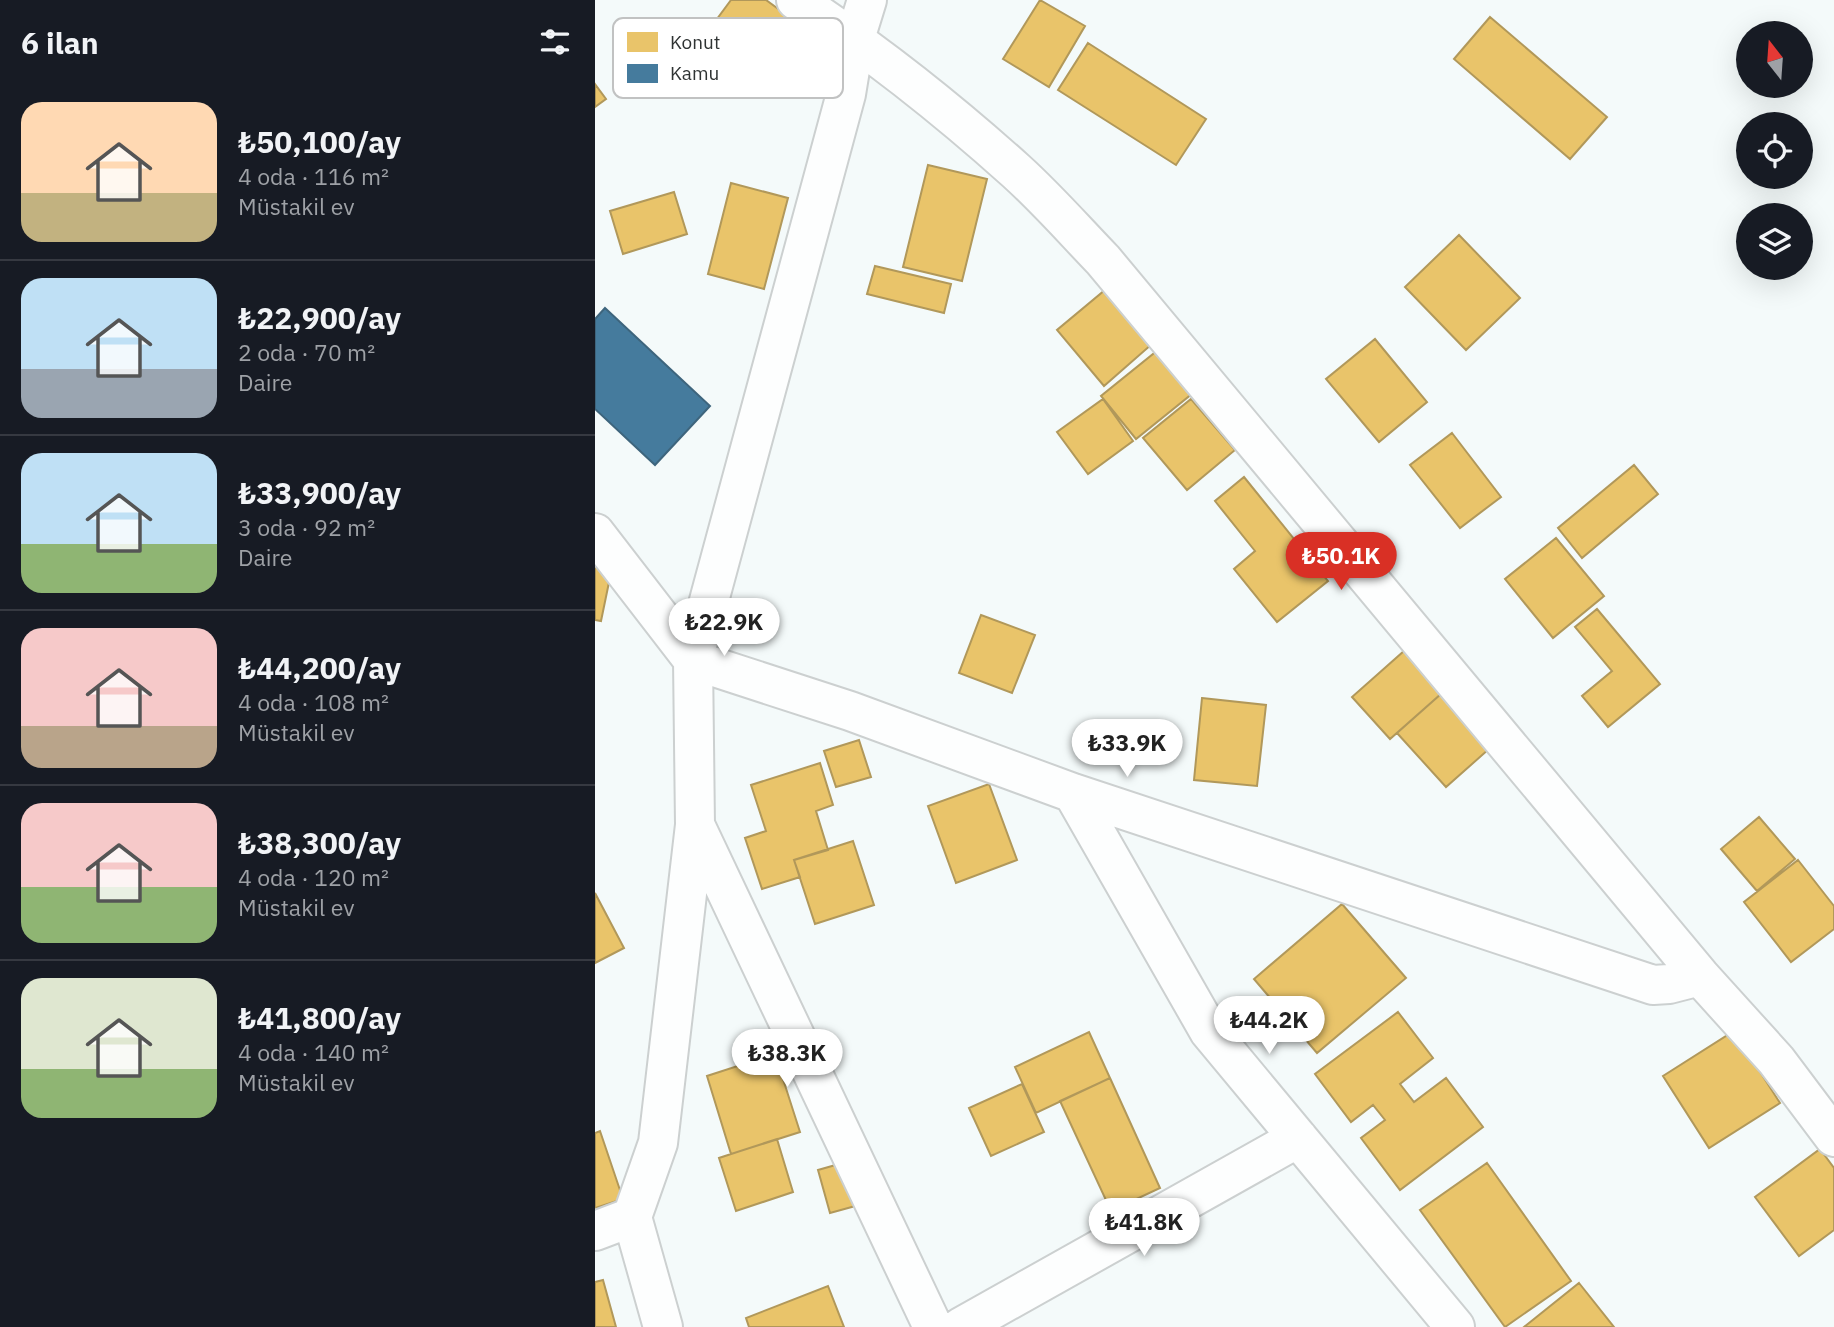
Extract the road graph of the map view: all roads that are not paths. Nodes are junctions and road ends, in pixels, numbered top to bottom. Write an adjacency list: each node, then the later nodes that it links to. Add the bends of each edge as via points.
1 (796, 0): 3 (street)
2 (867, 0): 5 (street)
3 (823, 18)
4 (843, 31): 5 (street)
5 (855, 39): 7 (street, via 846,94); 10 (street, via 1018,173 1103,260)
6 (595, 533): 7 (street)
7 (693, 660): 8 (street, via 850,710); 9 (street)
8 (1073, 793): 10 (street, via 1653,985); 12 (street, via 1209,1031)
9 (695, 825): 13 (street, via 658,1143); 17 (street)
10 (1700, 976): 11 (street, via 1776,1060)
11 (1834, 1137)
12 (1298, 1138): 15 (street); 18 (street)
13 (632, 1217): 14 (street); 16 (street)
14 (595, 1231)
15 (1435, 1320)
16 (663, 1327)
17 (933, 1327)
18 (961, 1327)

